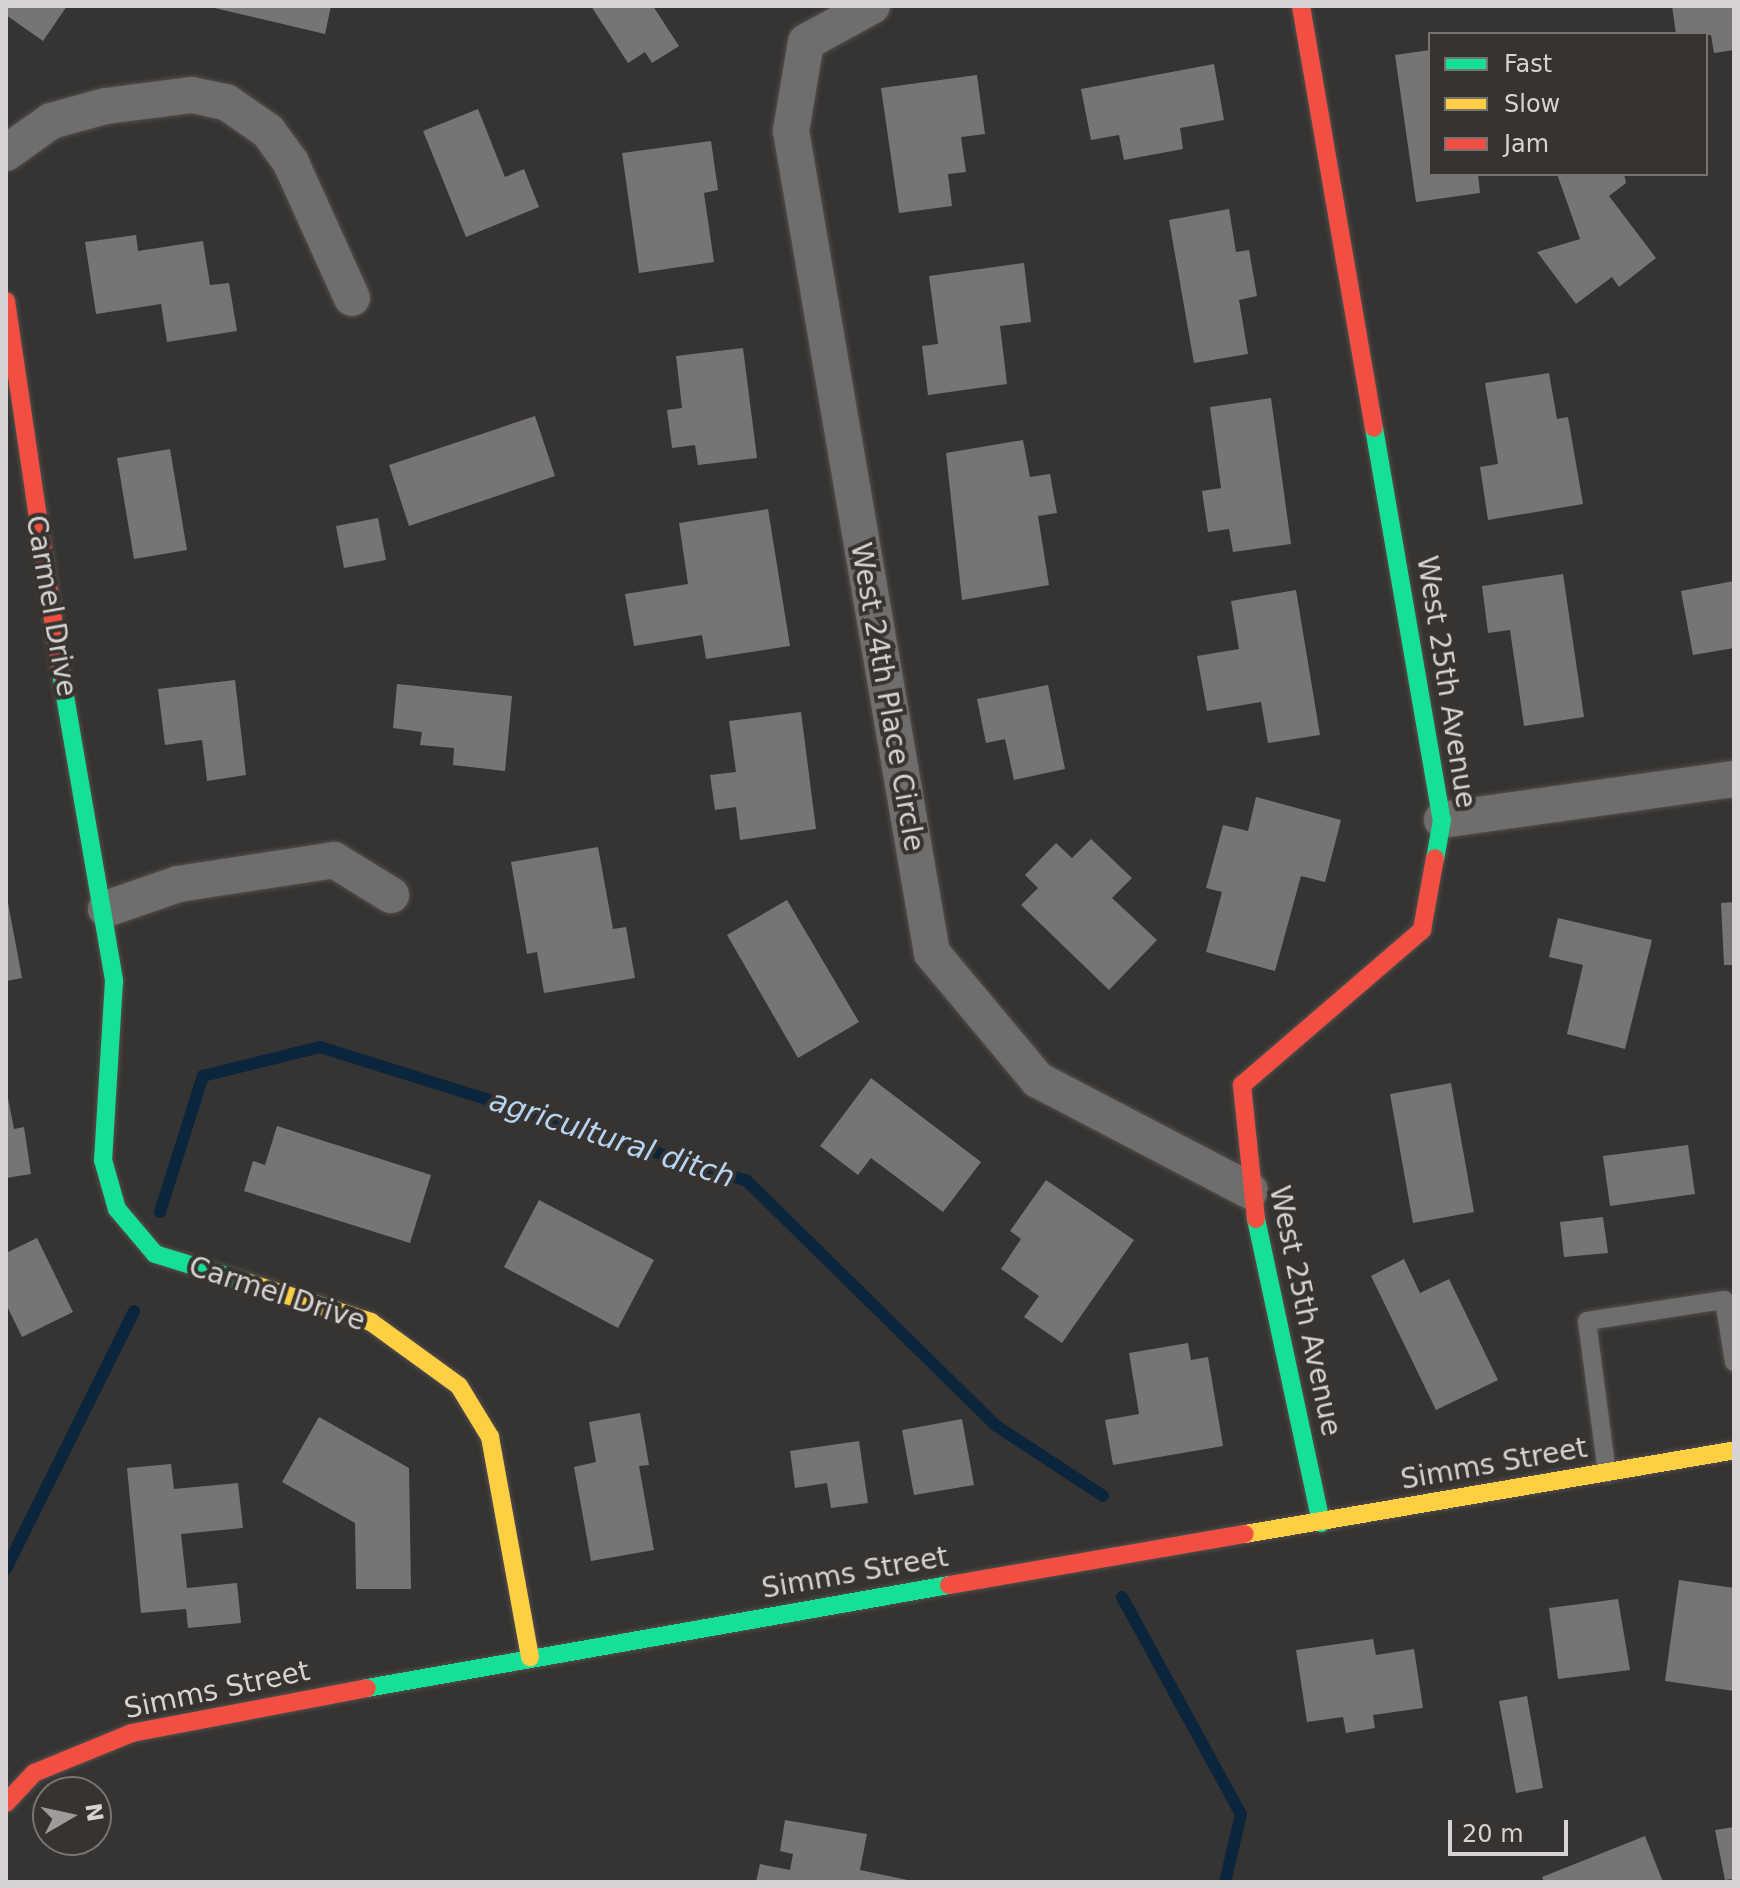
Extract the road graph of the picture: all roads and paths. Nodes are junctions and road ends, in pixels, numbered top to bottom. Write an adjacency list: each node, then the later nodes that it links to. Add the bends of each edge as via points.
1 (872, 6): 10 (street, West 24th Place Circle, via 806,42 791,131 932,953 1038,1080)
2 (1301, 6): 7 (street, West 25th Avenue)
3 (6, 153): 4 (street, via 51,121 106,106 192,95 226,102 268,131 291,163)
4 (352, 298)
5 (6, 301): 9 (street, Carmel Drive, via 45,588)
6 (1734, 779): 7 (street)
7 (1442, 820): 10 (street, West 25th Avenue, via 1422,930 1242,1085)
8 (391, 895): 9 (street, via 334,860 178,884)
9 (106, 909): 15 (street, Carmel Drive, via 114,981 103,1160 117,1209 155,1254 371,1322 459,1386 490,1437)
10 (1250, 1191): 14 (street, West 25th Avenue)
11 (1734, 1362): 13 (lane, via 1724,1300 1587,1321)
12 (1734, 1450): 13 (street, Simms Street)
13 (1607, 1473): 14 (street, Simms Street)
14 (1321, 1523): 15 (street, Simms Street)
15 (530, 1657): 16 (street, Simms Street, via 132,1733 34,1773)
16 (6, 1803)

